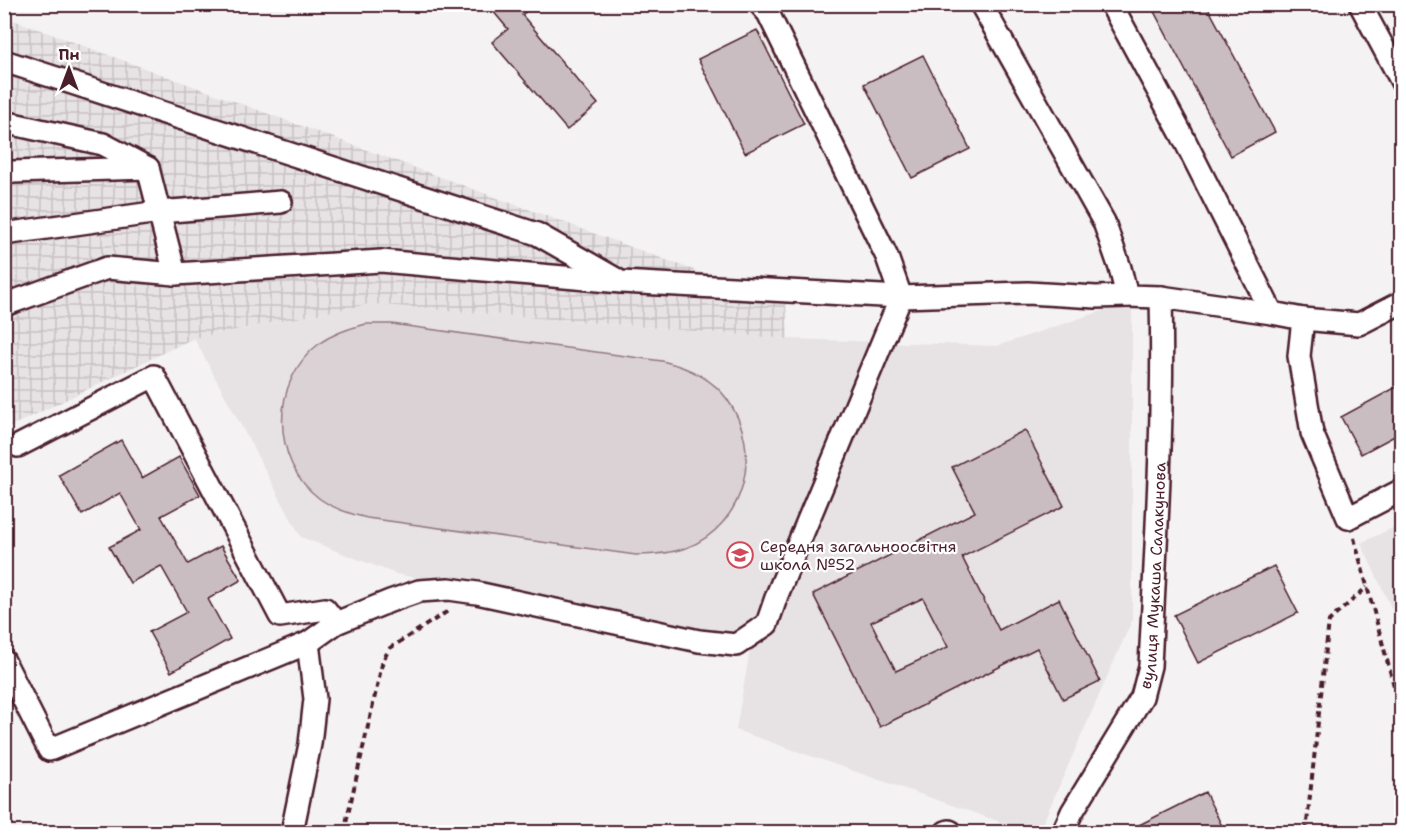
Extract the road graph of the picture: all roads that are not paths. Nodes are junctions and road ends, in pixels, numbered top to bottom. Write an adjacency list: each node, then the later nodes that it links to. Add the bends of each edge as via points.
1 (760, 4): 16 (street, via 768,13 887,256)
2 (981, 4): 15 (street, via 1104,222)
3 (1111, 4): 20 (street)
4 (1360, 4): 6 (street)
5 (4, 61): 14 (street, via 537,234)
6 (1401, 82)
7 (4, 122): 8 (street, via 103,144)
8 (148, 168): 9 (street); 11 (street)
9 (4, 174)
10 (281, 202): 11 (street)
11 (159, 212): 12 (street); 13 (street)
12 (4, 234)
13 (176, 274): 14 (street, via 381,261); 19 (street, via 108,268)
14 (621, 282): 16 (street)
15 (1127, 296): 16 (street, via 1028,293); 17 (street)
16 (901, 297): 24 (street, via 767,624 736,645 699,641 449,589 419,591)
17 (1161, 297): 20 (street); 27 (street, вулиця Мукаша Салакунова, via 1160,471 1150,666 1143,697 1072,812)
18 (1401, 302): 21 (street, via 1359,324)
19 (4, 305)
20 (1272, 313): 21 (street)
21 (1303, 319): 23 (street, via 1299,356 1312,433 1348,518)
22 (18, 446): 24 (street, via 154,376 280,616 325,609)
23 (1401, 490)
24 (336, 623): 25 (street)
25 (308, 643): 26 (street, via 49,750); 28 (street, via 315,699)
26 (4, 661)
27 (1066, 830)
28 (292, 832)
29 (946, 832): 30 (street)
30 (951, 832)

